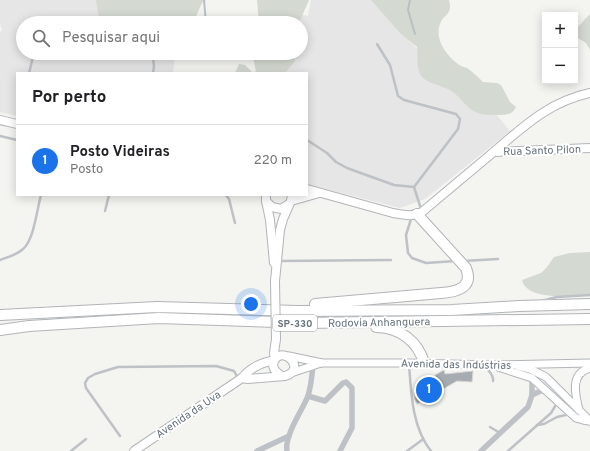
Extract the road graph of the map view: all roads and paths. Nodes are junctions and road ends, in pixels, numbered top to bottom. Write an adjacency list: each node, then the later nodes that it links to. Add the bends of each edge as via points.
1 (377, 44): 16 (lane, via 390,66 398,96 404,100 456,114 460,119 458,129)
2 (32, 60): 4 (lane)
3 (153, 60): 5 (lane)
4 (29, 72)
5 (153, 72)
6 (590, 93): 9 (main road, via 545,110)
7 (0, 120): 8 (main road)
8 (16, 124)
9 (513, 135): 14 (main road, via 512,142); 15 (main road)
10 (0, 136): 11 (lane)
11 (16, 140)
12 (308, 141): 16 (lane, via 347,168 394,184)
13 (590, 148): 14 (main road, Rua Santo Pilon)
14 (520, 150): 15 (main road, Rua Santo Pilon)
15 (494, 152): 27 (main road)
16 (414, 187): 27 (lane)
17 (308, 189): 18 (main road)
18 (319, 193): 23 (main road); 27 (main road, via 393,213)
19 (41, 196): 30 (lane, via 30,240 16,254)
20 (109, 196): 26 (lane)
21 (227, 196): 28 (lane)
22 (307, 196): 25 (main road)
23 (308, 196)
24 (265, 197): 25 (main road, via 272,208 277,209 286,207); 34 (main road)
25 (290, 200): 32 (main road, via 281,223)
26 (105, 211)
27 (417, 214): 33 (highway); 33 (lane, via 406,235 408,253 412,258 426,263)
28 (235, 223)
29 (498, 259): 33 (lane)
30 (0, 260)
31 (391, 260): 32 (lane)
32 (277, 261): 34 (main road)
33 (459, 261): 38 (highway, via 466,268 468,279 461,289 453,292 316,304)
34 (275, 272): 43 (main road, bridge)
35 (590, 295): 37 (lane, via 557,298)
36 (590, 304): 37 (highway, Rodovia Anhanguera / SP-330)
37 (519, 306): 38 (highway, Rodovia Anhanguera / SP-330, via 452,310)
38 (298, 310): 39 (highway, Rodovia Anhanguera / SP-330, via 157,307)
39 (0, 315)
40 (590, 319): 41 (highway, Rodovia Anhanguera / SP-330)
41 (305, 323): 42 (highway, Rodovia Anhanguera / SP-330, via 159,318); 48 (highway, via 392,329 408,338 422,355)
42 (0, 330)
43 (276, 340): 44 (main road); 45 (main road)
44 (286, 356): 45 (main road); 46 (main road, Avenida das Indústrias); 54 (main road, via 292,358 294,364)
45 (275, 360): 55 (main road, via 274,368); 57 (main road, Avenida da Uva, via 267,361 246,372)
46 (322, 363): 47 (main road, Avenida das Indústrias); 52 (main road, Avenida das Indústrias)
47 (409, 363): 48 (main road, Avenida das Indústrias); 73 (lane, via 411,398)
48 (424, 363): 50 (main road, Avenida das Indústrias)
49 (590, 364): 51 (main road, Avenida das Indústrias)
50 (489, 365): 51 (main road, Avenida das Indústrias); 56 (main road); 58 (lane, via 488,372 492,375)
51 (512, 365): 60 (main road, via 530,369 546,377)
52 (313, 366): 54 (main road, Avenida das Indústrias); 62 (street)
53 (590, 368): 64 (main road, via 582,371 576,380 575,392)
54 (291, 373): 55 (main road)
55 (282, 376): 57 (main road)
56 (532, 378): 59 (main road); 61 (street)
57 (241, 379): 70 (lane, via 234,371 216,366 118,367 95,374 88,378 86,388); 75 (main road, Avenida da Uva)
58 (493, 381)
59 (545, 389): 61 (street); 63 (main road)
60 (564, 394): 63 (main road); 64 (main road)
61 (532, 395): 69 (street, via 528,407)
62 (308, 396): 71 (street); 78 (street, via 325,400 346,382 352,388 352,428)
63 (558, 400): 65 (main road); 67 (lane, via 552,413)
64 (579, 411): 66 (main road)
65 (571, 414): 66 (main road); 67 (lane)
66 (590, 421)
67 (537, 425): 82 (lane)
68 (490, 427): 69 (lane)
69 (500, 434): 81 (street)
70 (120, 436)
71 (289, 436): 76 (street); 77 (street)
72 (86, 439): 74 (lane)
73 (422, 440): 79 (lane); 80 (lane)
74 (71, 451)
75 (134, 451)
76 (257, 451)
77 (287, 451)
78 (340, 451)
79 (407, 451)
80 (431, 451)
81 (481, 451)
82 (508, 451)

